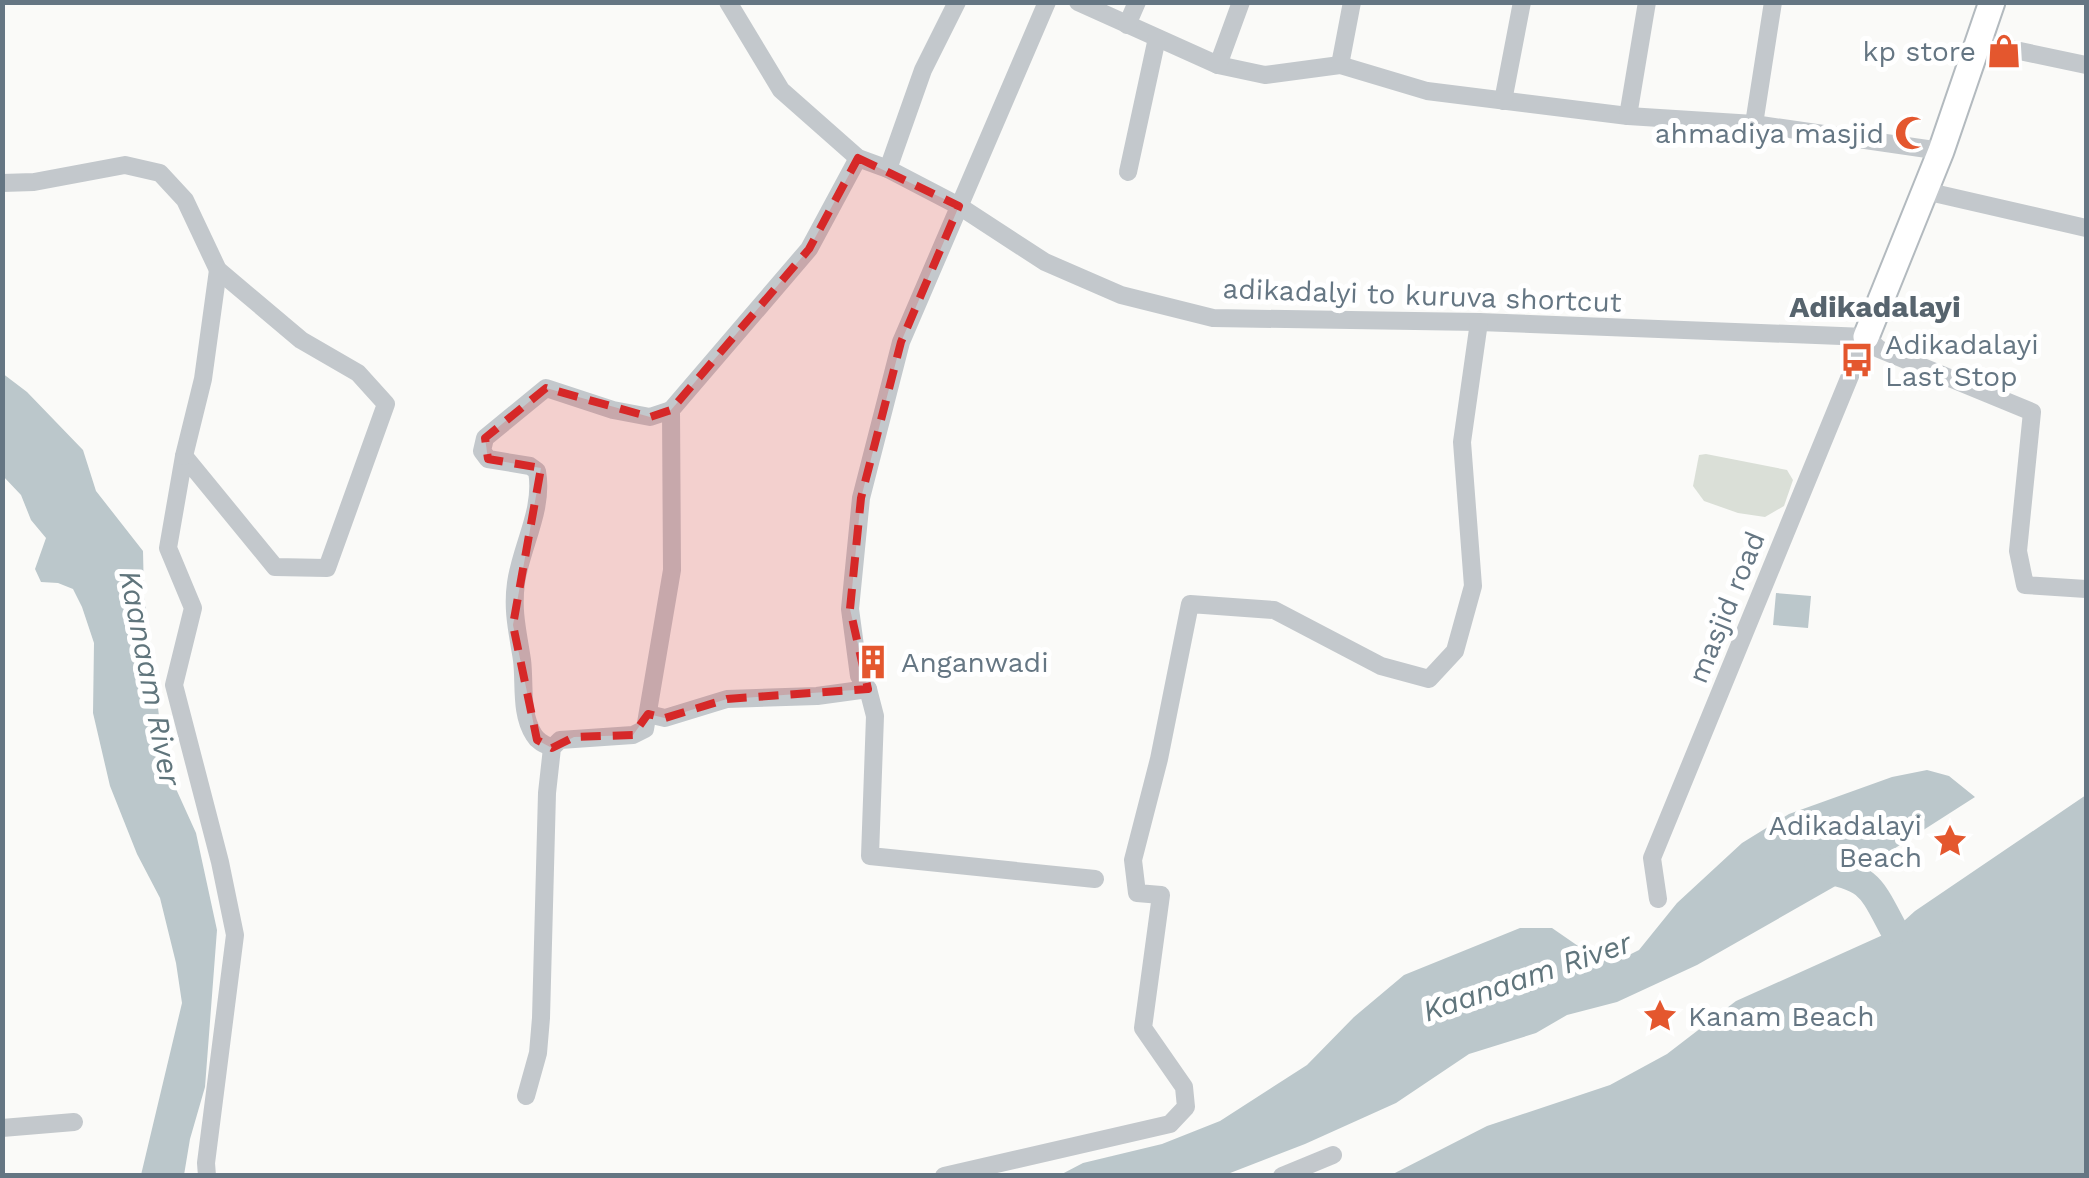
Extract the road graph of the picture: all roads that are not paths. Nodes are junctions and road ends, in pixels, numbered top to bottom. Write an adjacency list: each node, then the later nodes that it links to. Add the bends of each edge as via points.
1 (728, 2): 22 (street, adikadalyi to kuruva shortcut, via 781,90)
2 (957, 2): 23 (street, via 922,70)
3 (1047, 2): 27 (street)
4 (1078, 2): 12 (street)
5 (1137, 2): 12 (street)
6 (1240, 2): 15 (street)
7 (1352, 2): 17 (street)
8 (1522, 2): 18 (street)
9 (1647, 2): 19 (street)
10 (1773, 2): 20 (street)
11 (1992, 2): 14 (street)
12 (1126, 25): 13 (street)
13 (1157, 38): 15 (street); 24 (street)
14 (1977, 42): 16 (street); 21 (street)
15 (1218, 65): 17 (street, via 1265,75)
16 (2086, 65)
17 (1340, 66): 18 (street, via 1428,91)
18 (1503, 101): 19 (street)
19 (1628, 116): 20 (street)
20 (1754, 124): 21 (street)
21 (1941, 151): 26 (street)
22 (858, 158): 23 (street, adikadalyi to kuruva shortcut); 32 (street, via 809,249)
23 (888, 169): 27 (street, adikadalyi to kuruva shortcut)
24 (1128, 172)
25 (2, 183): 29 (street, via 125,166 160,173 185,200)
26 (1925, 191): 28 (street); 31 (street)
27 (960, 206): 30 (street, adikadalyi to kuruva shortcut, via 1045,262 1120,294 1212,318); 35 (street, via 901,342 860,498 850,610 858,676)
28 (2086, 228)
29 (218, 270): 33 (street); 33 (street, via 301,340 358,373 386,404 328,568 276,566)
30 (1480, 322): 31 (street, adikadalyi to kuruva shortcut); 45 (street, via 1462,442 1472,586 1454,650 1429,680 1381,666 1274,610 1190,604 1133,860 1137,893 1160,894 1143,1028 1184,1086 1186,1107 1170,1124)
31 (1866, 337): 34 (street, via 1879,349 2032,412 2018,551 2024,585); 39 (street, masjid road, via 1652,858)
32 (671, 410): 36 (street, via 672,570); 37 (street, via 650,417 546,388 485,438 488,459 537,471 514,625 530,730)
33 (184, 456): 44 (street, via 168,548 194,608 174,685 235,935)
34 (2086, 588)
35 (868, 689): 36 (street, via 727,699 666,718); 38 (street, via 875,716 870,856)
36 (648, 714): 37 (street, via 645,729 633,735 574,737)
37 (552, 748): 40 (street, via 541,1018)
38 (1094, 879)
39 (1658, 900)
40 (526, 1096)
41 (74, 1122): 42 (street)
42 (2, 1128)
43 (1334, 1155): 46 (street)
44 (207, 1176)
45 (944, 1176)
46 (1282, 1176)

